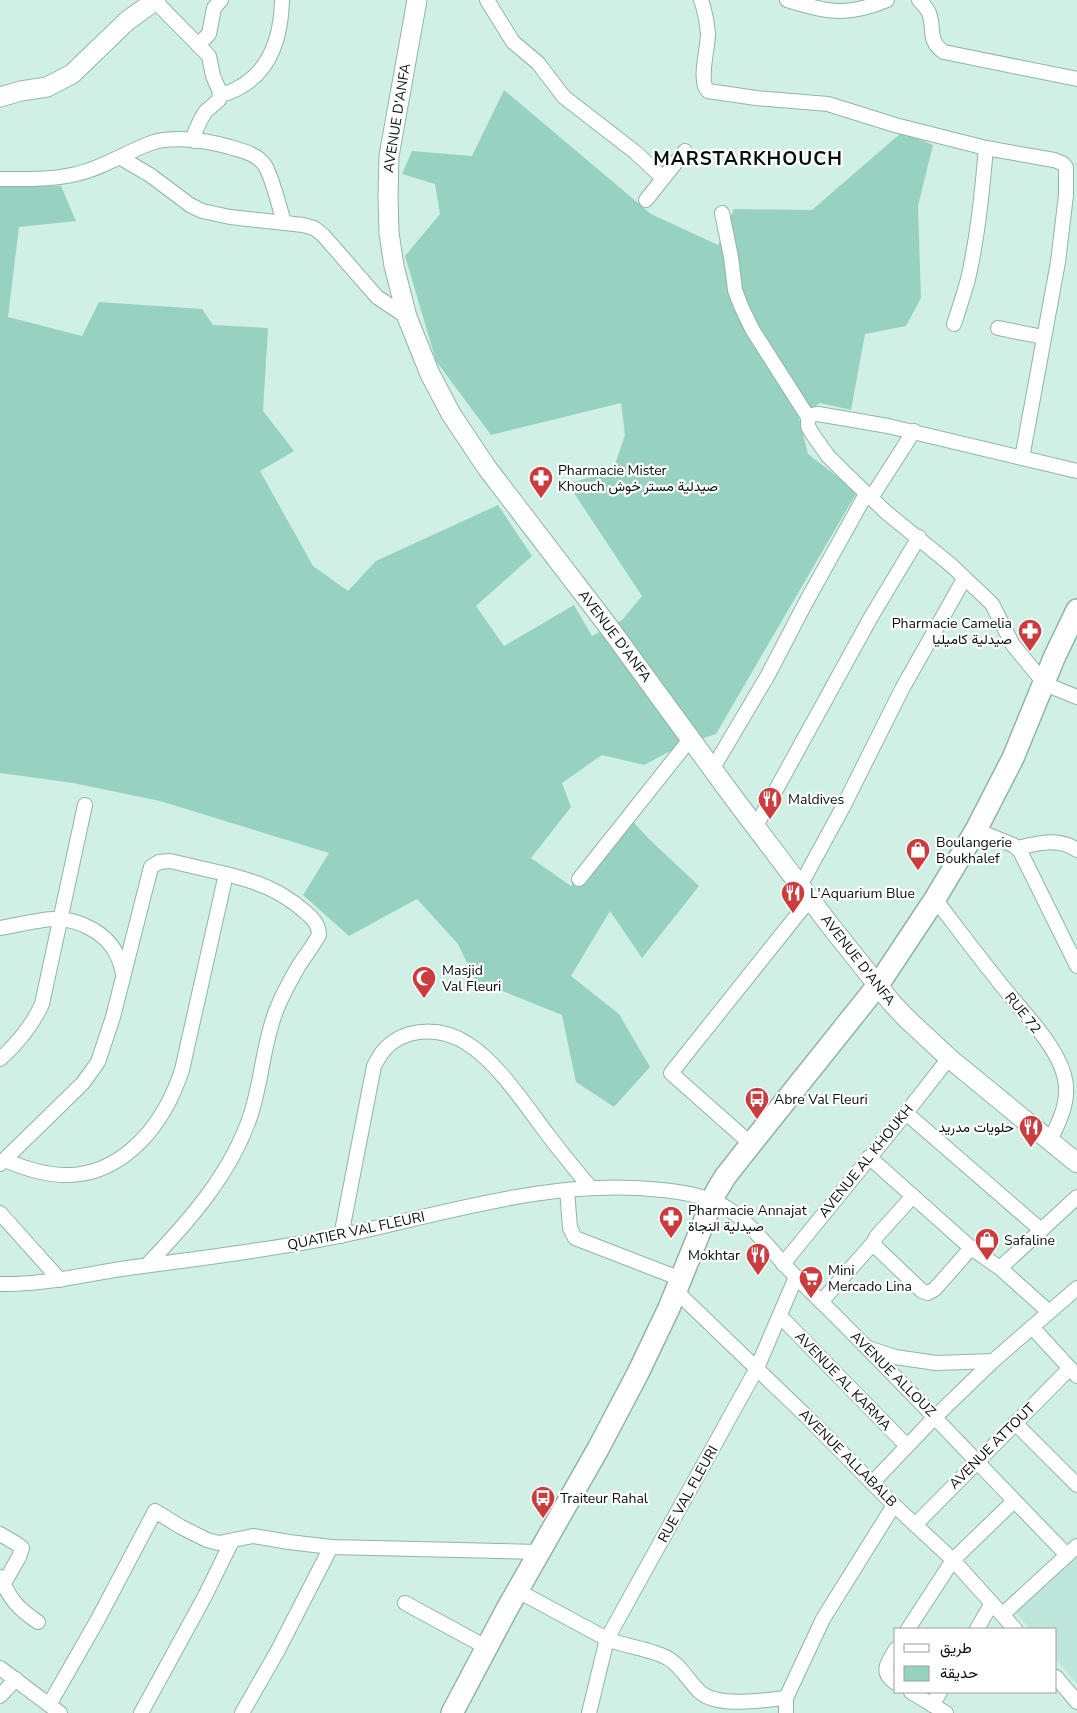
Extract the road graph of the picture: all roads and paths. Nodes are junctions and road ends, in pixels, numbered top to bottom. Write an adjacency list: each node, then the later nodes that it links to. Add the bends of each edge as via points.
1 (156, 0): 10 (street); 13 (street, via 126,21 72,74 47,87)
2 (222, 0): 10 (street, via 214,8 209,34)
3 (282, 0): 12 (street, via 280,26 273,51 261,71 236,91)
4 (417, 0): 23 (street, AVENUE D'ANFA, via 392,132 388,177 391,248)
5 (486, 0): 18 (street, via 509,36 538,64 564,97 639,155)
6 (701, 0): 15 (street, via 708,32 704,80 708,91 828,104)
7 (787, 0): 8 (street, via 830,12 856,10)
8 (887, 0)
9 (919, 0): 11 (street, via 929,13 934,42 944,52)
10 (198, 45): 12 (street, via 209,56)
11 (1077, 79)
12 (221, 95): 14 (street, via 201,119)
13 (0, 97)
14 (194, 141): 17 (street, via 164,140 143,146); 22 (street, via 226,146 258,158 266,167)
15 (986, 148): 24 (street, via 975,249); 26 (street, via 1054,160 1066,167 1058,262)
16 (685, 151): 18 (street)
17 (121, 158): 19 (street, via 72,175); 22 (street, via 202,211)
18 (663, 178): 20 (street)
19 (0, 179)
20 (646, 200)
21 (722, 214): 27 (street, via 735,290 741,306)
22 (284, 222): 23 (street, via 309,226 318,231 377,297)
23 (407, 317): 37 (street, AVENUE D'ANFA, via 430,374 466,439)
24 (954, 324)
25 (998, 328): 26 (street)
26 (1043, 338): 29 (street)
27 (808, 417): 28 (street, via 818,414); 31 (street, via 808,426 828,456)
28 (914, 431): 29 (street); 31 (street)
29 (1022, 458): 30 (street)
30 (1077, 471)
31 (868, 496): 32 (street); 38 (street)
32 (919, 537): 33 (street); 40 (street, via 871,617)
33 (964, 579): 35 (street, via 992,604 1014,645); 46 (street, via 902,689)
34 (1076, 612): 35 (main road)
35 (1044, 684): 36 (street); 41 (main road)
36 (1077, 696)
37 (691, 738): 38 (street, AVENUE D'ANFA); 45 (street)
38 (713, 768): 40 (street, AVENUE D'ANFA)
39 (85, 805): 48 (street)
40 (756, 826): 46 (street, AVENUE D'ANFA)
41 (976, 830): 42 (street); 47 (main road)
42 (1017, 848): 43 (street, via 1060,842); 50 (street)
43 (1077, 850)
44 (226, 874): 51 (street, via 170,861 154,864); 59 (street, via 182,1070 170,1101 152,1128 116,1162 88,1174 46,1174); 72 (street, via 260,883 283,895 314,920 319,928 318,935 292,978 276,1013 251,1113 235,1152 200,1204)
45 (580, 879)
46 (805, 892): 52 (street, AVENUE D'ANFA); 57 (street, via 671,1073)
47 (935, 899): 52 (main road); 56 (street, RUE 72, via 1042,1036 1060,1064 1066,1100)
48 (60, 919): 49 (street); 51 (street, via 86,926 105,940 117,954); 54 (street, via 42,1004 24,1035)
49 (0, 928)
50 (1077, 966)
51 (124, 974): 59 (street, via 104,1047 94,1069)
52 (878, 985): 53 (street, AVENUE D'ANFA, via 906,1018); 57 (main road)
53 (949, 1058): 55 (street, AVENUE AL KHOUKH); 56 (street, AVENUE D'ANFA)
54 (0, 1059)
55 (906, 1113): 58 (street, AVENUE AL KHOUKH); 67 (street)
56 (1050, 1141): 60 (street, AVENUE D'ANFA)
57 (751, 1144): 65 (main road)
58 (869, 1157): 63 (street); 71 (street, AVENUE AL KHOUKH)
59 (2, 1162)
60 (1077, 1163)
61 (591, 1188): 62 (street, QUATIER VAL FLEURI); 65 (street, QUATIER VAL FLEURI, via 675,1191); 68 (street, via 481,1054 449,1034 420,1032 388,1046 374,1066)
62 (567, 1190): 68 (street, QUATIER VAL FLEURI, via 522,1195); 77 (street, via 570,1228 575,1238)
63 (913, 1196): 69 (street); 70 (street)
64 (1077, 1197): 67 (street)
65 (712, 1200): 71 (street, AVENUE ALLOUZ, via 736,1214); 77 (main road)
66 (0, 1213): 75 (street)
67 (1041, 1230): 73 (street)
68 (341, 1236): 72 (street, QUATIER VAL FLEURI)
69 (874, 1242): 70 (street, via 922,1292 928,1293); 79 (street)
70 (971, 1248): 73 (street)
71 (783, 1264): 74 (street, AVENUE ALLOUZ)
72 (147, 1265): 75 (street, QUATIER VAL FLEURI)
73 (1000, 1268): 80 (street)
74 (796, 1277): 79 (street, AVENUE ALLOUZ); 81 (street, RUE VAL FLEURI)
75 (60, 1280): 76 (street, QUATIER VAL FLEURI)
76 (0, 1284)
77 (679, 1285): 85 (street, AVENUE ALLABALB); 100 (main road, via 618,1411)
78 (1076, 1292): 80 (street)
79 (822, 1302): 83 (street, AVENUE ALLOUZ)
80 (1049, 1312): 82 (street)
81 (780, 1316): 85 (street, RUE VAL FLEURI); 89 (street, AVENUE AL KARMA)
82 (1032, 1327): 84 (street); 86 (street)
83 (869, 1348): 84 (street, via 936,1363); 87 (street, AVENUE ALLOUZ)
84 (993, 1360): 87 (street)
85 (757, 1368): 92 (street, AVENUE ALLABALB); 111 (street, RUE VAL FLEURI)
86 (1073, 1372): 88 (street, AVENUE ATTOUT)
87 (935, 1417): 89 (street); 90 (street, AVENUE ALLOUZ)
88 (1016, 1423): 90 (street, AVENUE ATTOUT); 91 (street)
89 (907, 1446): 92 (street)
90 (976, 1461): 93 (street, AVENUE ALLOUZ); 95 (street, AVENUE ATTOUT)
91 (1075, 1478)
92 (872, 1483): 94 (street, AVENUE ALLABALB)
93 (1014, 1501): 99 (street, AVENUE ALLOUZ); 101 (street)
94 (894, 1505): 95 (street, AVENUE ALLABALB); 121 (street, via 823,1619)
95 (915, 1525): 101 (street, AVENUE ALLABALB)
96 (0, 1534): 102 (street, via 22,1548 16,1563)
97 (232, 1541): 98 (street, via 253,1536); 124 (street, via 206,1540 155,1511); 126 (street)
98 (330, 1546): 100 (street); 127 (street, via 277,1652)
99 (1072, 1550): 106 (street)
100 (540, 1552): 103 (main road)
101 (953, 1560): 105 (street, AVENUE ALLABALB); 108 (street)
102 (2, 1581): 107 (street, via 7,1594 22,1612)
103 (518, 1590): 111 (street); 112 (main road)
104 (405, 1603): 112 (street)
105 (992, 1603): 106 (street, AVENUE ALLABALB); 109 (street)
106 (1003, 1614): 110 (street, AVENUE ALLABALB)
107 (38, 1622)
108 (909, 1628)
109 (978, 1628)
110 (1014, 1628)
111 (607, 1639): 121 (street, via 668,1658 711,1700); 125 (street, RUE VAL FLEURI)
112 (486, 1647): 128 (main road)
113 (894, 1652): 117 (street, via 886,1666 887,1676)
114 (0, 1668): 116 (street)
115 (1057, 1678): 122 (street)
116 (16, 1679): 120 (street); 124 (street)
117 (893, 1681)
118 (913, 1693): 123 (street)
119 (939, 1693): 123 (street)
120 (0, 1696)
121 (786, 1698): 129 (street)
122 (1077, 1702)
123 (932, 1705): 130 (street)
124 (54, 1709)
125 (587, 1712)
126 (141, 1713)
127 (242, 1713)
128 (452, 1713)
129 (786, 1713)
130 (946, 1713)

